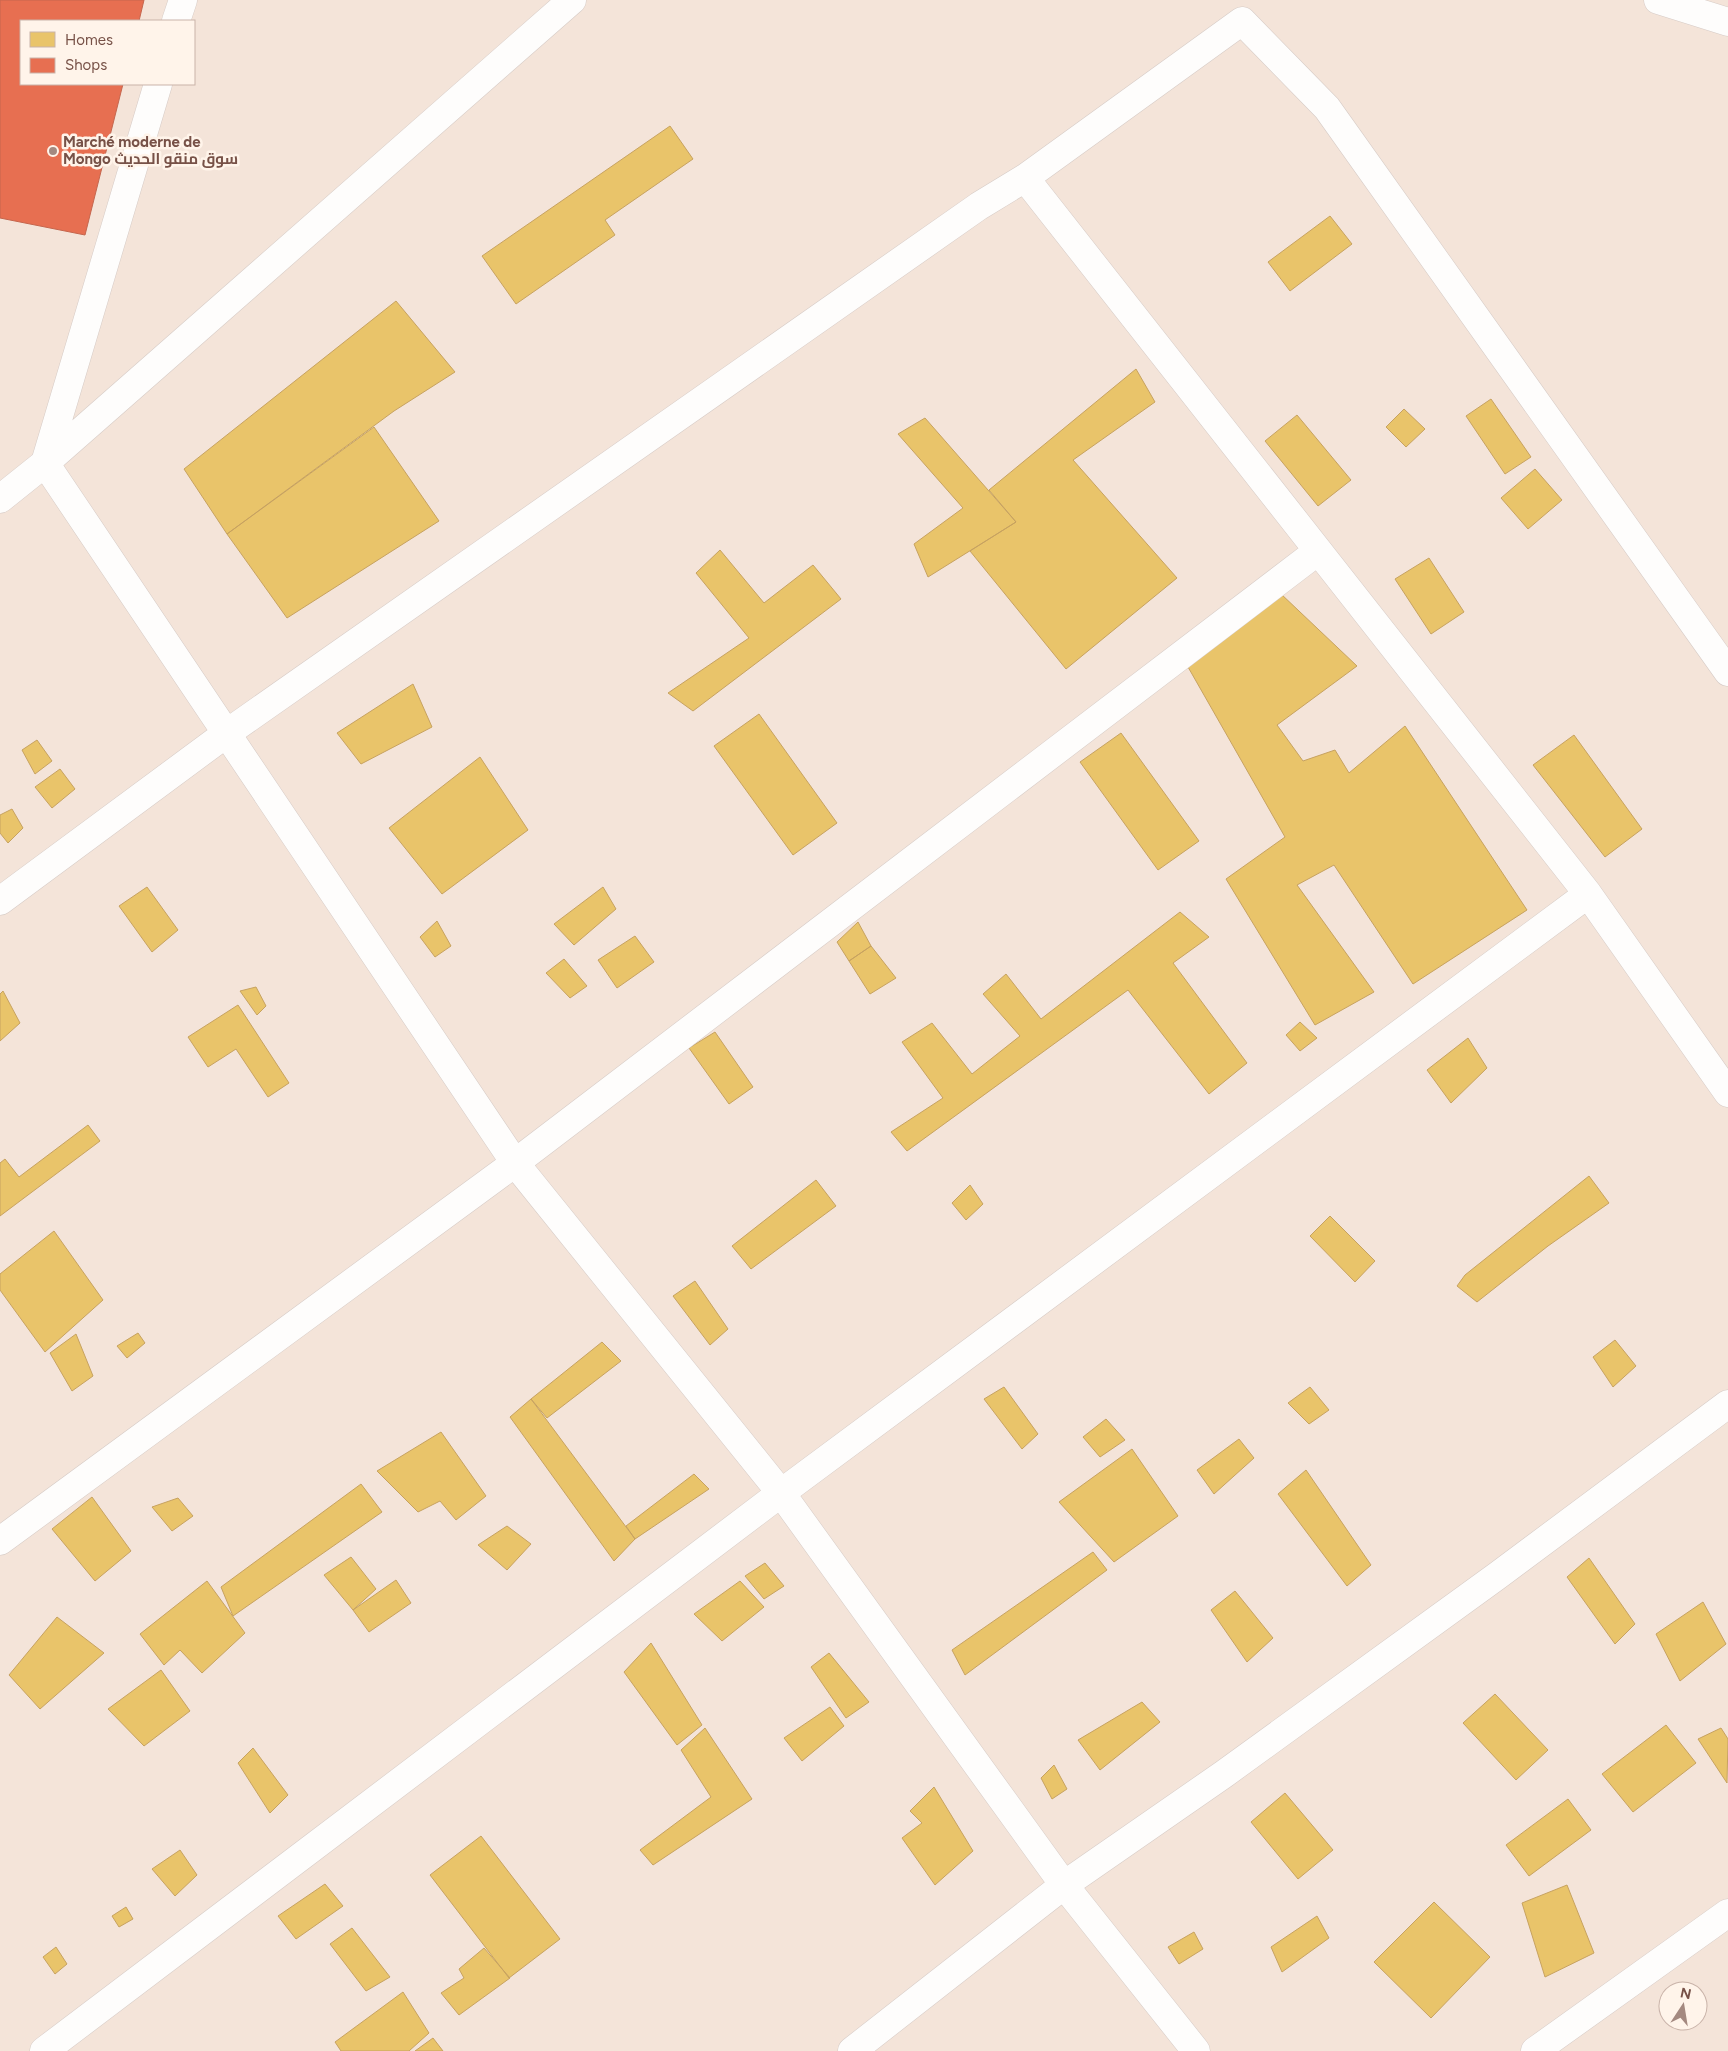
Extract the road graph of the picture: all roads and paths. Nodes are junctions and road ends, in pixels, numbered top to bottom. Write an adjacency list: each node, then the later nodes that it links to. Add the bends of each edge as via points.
1 (183, 0): 5 (street)
2 (572, 0): 9 (street)
3 (1658, 0): 6 (street)
4 (1244, 11): 8 (street); 12 (street, via 1327,108)
5 (176, 20)
6 (1728, 22)
7 (158, 85): 9 (street)
8 (1025, 178): 11 (street); 13 (street, via 979,206)
9 (45, 463): 10 (street); 13 (street)
10 (0, 499)
11 (1318, 551): 14 (street); 17 (street)
12 (1728, 672)
13 (227, 733): 15 (street); 17 (street)
14 (1588, 894): 16 (street); 19 (street)
15 (0, 901)
16 (1728, 1093)
17 (514, 1163): 19 (street); 20 (street)
18 (1728, 1404): 21 (street, via 1224,1774)
19 (781, 1493): 21 (street); 23 (street)
20 (0, 1540)
21 (1064, 1885): 24 (street); 25 (street)
22 (1728, 1913): 26 (street)
23 (44, 2051)
24 (852, 2051)
25 (1196, 2051)
26 (1535, 2051)

